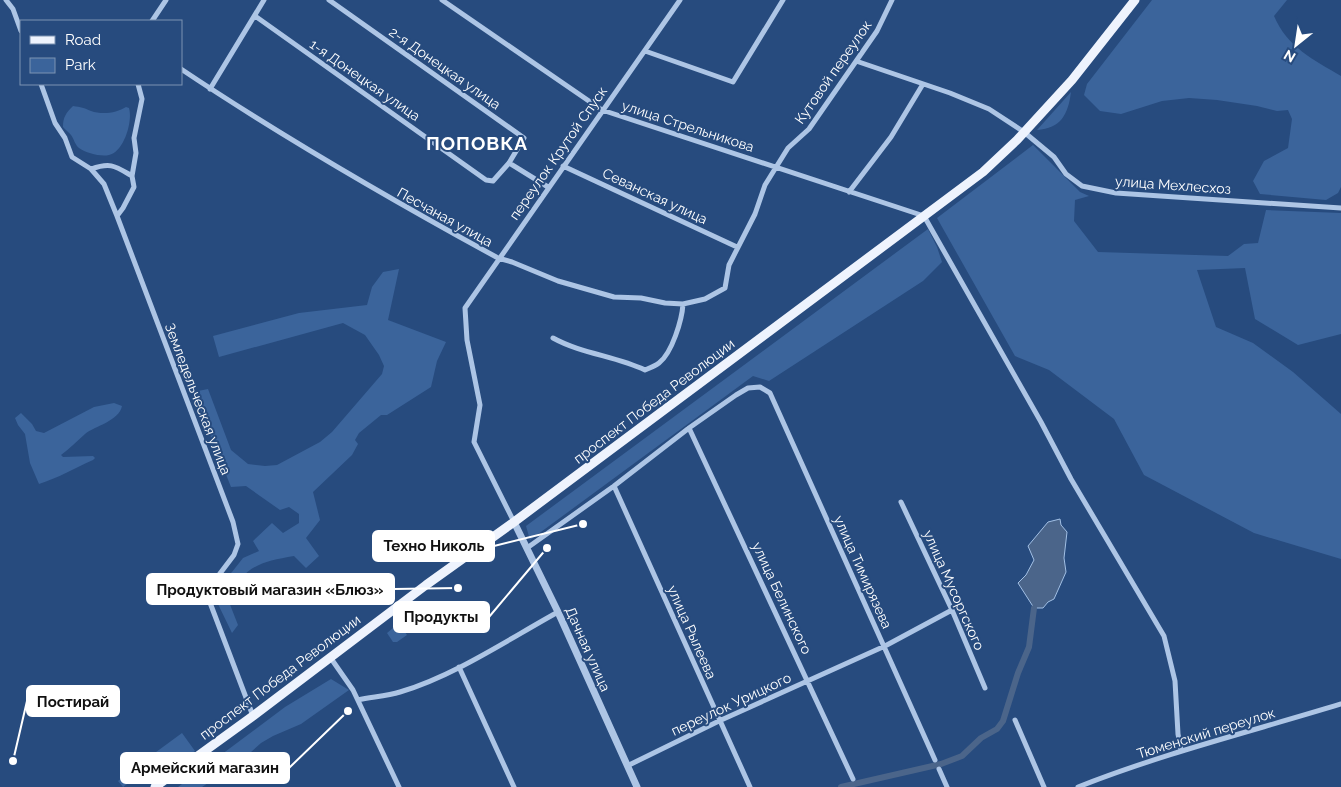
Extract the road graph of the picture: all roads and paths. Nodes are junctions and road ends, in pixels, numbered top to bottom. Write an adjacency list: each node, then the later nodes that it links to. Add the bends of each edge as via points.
1 (6, 0): 12 (street)
2 (166, 0): 11 (street)
3 (264, 0): 10 (street)
4 (329, 0): 22 (street, 2-я Донецкая улица, via 524,138)
5 (442, 0): 20 (street, улица Стрельникова)
6 (680, 0): 13 (street, переулок Крутой Спуск)
7 (783, 0): 13 (street, via 733,82)
8 (892, 0): 14 (street, Кутовой переулок, via 877,31)
9 (1135, 0): 21 (main road, проспект Победа Революции, via 1072,80)
10 (255, 16): 19 (street); 22 (street, 1-я Донецкая улица, via 486,180 492,181)
11 (153, 20)
12 (20, 28)
13 (645, 51): 20 (street, переулок Крутой Спуск)
14 (856, 61): 16 (street, улица Мехлесхоз); 24 (street, Кутовой переулок, via 809,130 788,148)
15 (182, 70): 19 (street, Песчаная улица)
16 (922, 84): 21 (street, улица Мехлесхоз, via 989,109); 28 (street, via 891,137)
17 (41, 85): 25 (street, Земледельческая улица, via 72,157)
18 (138, 85): 26 (street, via 142,99 134,138 136,153)
19 (210, 88): 33 (street, Песчаная улица, via 389,199)
20 (602, 110): 23 (street, переулок Крутой Спуск); 24 (street, улица Стрельникова)
21 (1024, 132): 29 (street, улица Мехлесхоз, via 1082,186 1116,193); 31 (main road, проспект Победа Революции, via 983,172)
22 (509, 164): 27 (street)
23 (563, 166): 27 (street, переулок Крутой Спуск); 32 (street, Севанская улица)
24 (776, 168): 28 (street, улица Стрельникова); 32 (street, Кутовой переулок)
25 (91, 169): 26 (street, via 104,164); 30 (street, Земледельческая улица, via 104,184)
26 (132, 176): 30 (street, via 134,187 124,208)
27 (548, 187): 33 (street, переулок Крутой Спуск)
28 (849, 192): 31 (street, улица Стрельникова)
29 (1341, 208)
30 (116, 216): 51 (street, Земледельческая улица, via 233,522 238,544 234,555 209,588 209,600)
31 (924, 216): 40 (main road, проспект Победа Революции); 54 (street, via 1071,479 1164,636 1175,681)
32 (737, 247): 34 (street, Кутовой переулок)
33 (498, 258): 35 (street, Песчаная улица, via 558,282 614,297); 40 (street, переулок Крутой Спуск, via 465,308 467,340 480,405 474,442)
34 (724, 288): 35 (street, Песчаная улица, via 705,299)
35 (683, 304): 36 (street, via 668,352 659,363 645,370)
36 (553, 338)
37 (689, 428): 38 (street); 44 (street, улица Тимирязева, via 748,388 760,387 770,393); 47 (street, улица Белинского)
38 (614, 486): 41 (street); 53 (street, улица Рылеева)
39 (901, 502): 42 (street, улица Мусоргского)
40 (514, 522): 41 (street, Дачная улица); 45 (main road, проспект Победа Революции)
41 (527, 548): 43 (street, Дачная улица)
42 (952, 610): 44 (street, переулок Урицкого); 48 (street, улица Мусоргского)
43 (558, 612): 46 (street); 56 (street, Дачная улица)
44 (885, 646): 47 (street, переулок Урицкого); 55 (street, улица Тимирязева)
45 (330, 657): 49 (street); 51 (main road, проспект Победа Революции)
46 (459, 668): 49 (street, via 399,692); 61 (street)
47 (808, 680): 53 (street, переулок Урицкого); 58 (street, улица Белинского)
48 (985, 688)
49 (358, 700): 59 (street)
50 (1341, 704): 54 (street, Тюменский переулок)
51 (253, 716): 60 (main road, проспект Победа Революции)
52 (1015, 720): 65 (street)
53 (720, 721): 56 (street, переулок Урицкого); 63 (street, улица Рылеева)
54 (1181, 750): 66 (street, Тюменский переулок)
55 (935, 760)
56 (627, 766): 62 (street, Дачная улица)
57 (939, 768): 64 (street)
58 (852, 779)
59 (397, 786)
60 (155, 787)
61 (514, 787)
62 (637, 787)
63 (750, 787)
64 (947, 787)
65 (1044, 787)
66 (1078, 787)

